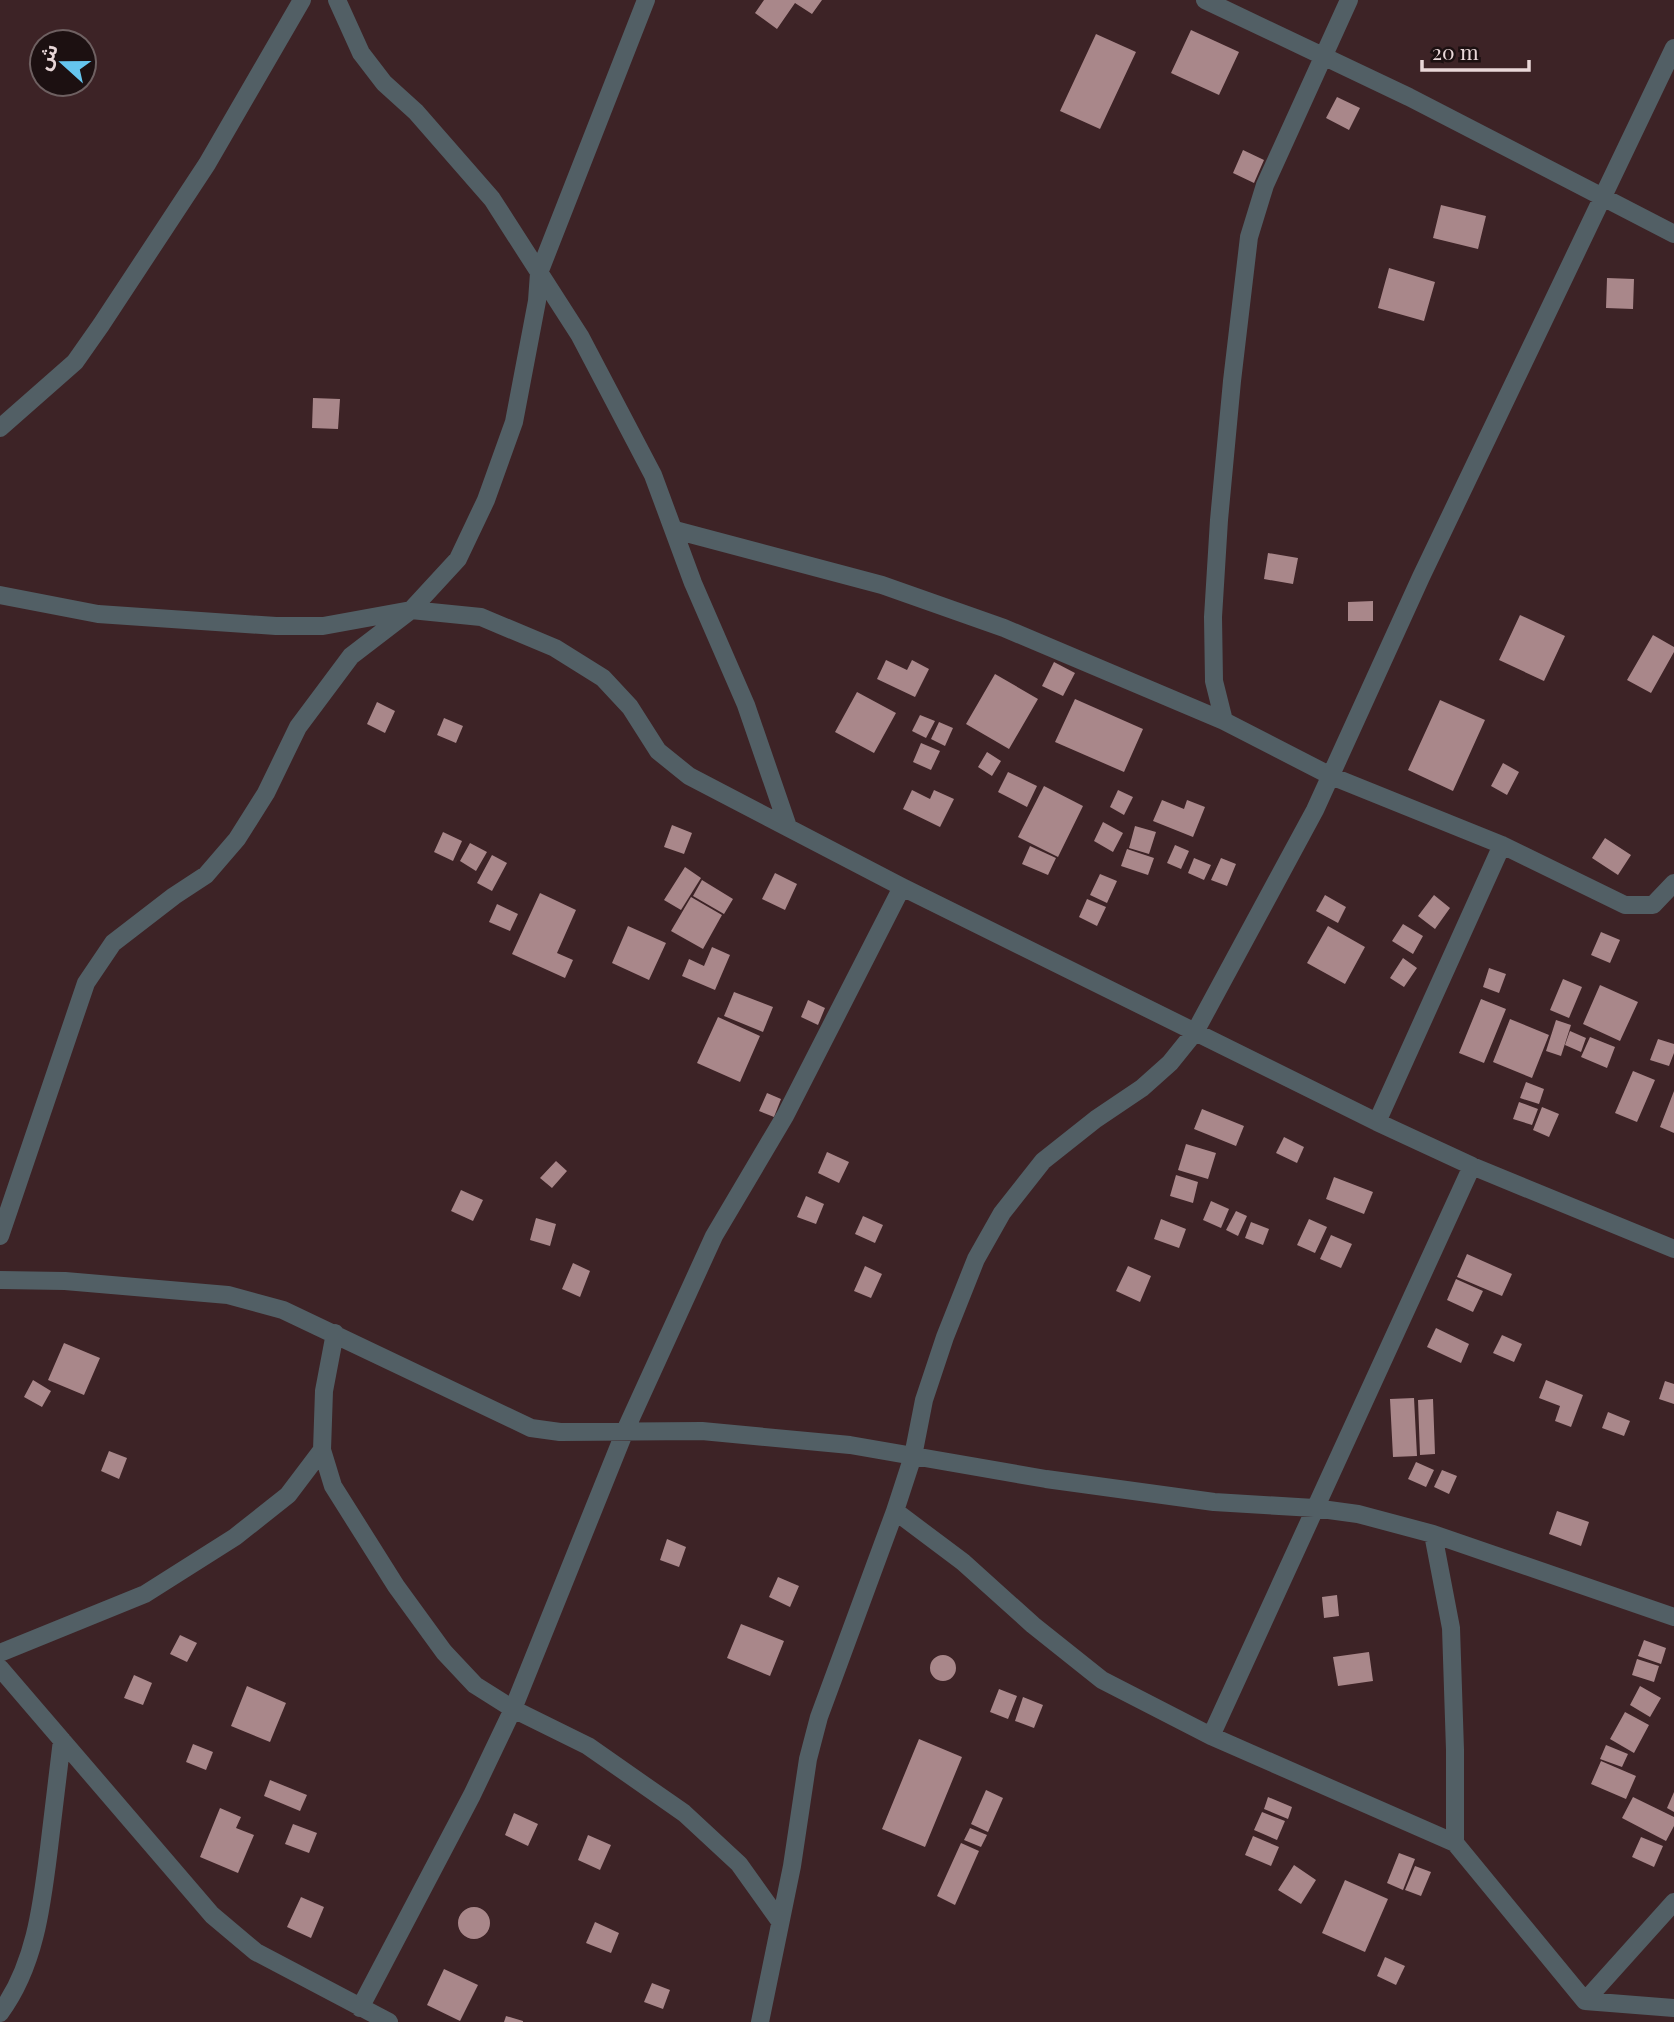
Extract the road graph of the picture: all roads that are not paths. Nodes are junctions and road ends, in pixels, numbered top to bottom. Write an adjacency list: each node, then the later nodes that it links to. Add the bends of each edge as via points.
1 (302, 0): 11 (street, via 207,164 75,362)
2 (337, 0): 10 (street, via 368,63 492,199)
3 (646, 0): 10 (street)
4 (1205, 0): 7 (street)
5 (1349, 0): 7 (street)
6 (1674, 48): 8 (street)
7 (1322, 57): 8 (street); 15 (street, via 1265,185 1249,237 1213,617 1214,681)
8 (1604, 197): 9 (street); 16 (street)
9 (1674, 234)
10 (539, 273): 12 (street, via 580,335 653,475); 14 (street, via 514,422 486,500 458,559)
11 (0, 428)
12 (675, 530): 15 (street, via 882,584 1004,628); 17 (street, via 746,705)
13 (0, 595): 14 (street, via 98,614 276,626 323,626)
14 (411, 610): 17 (street, via 481,617 555,648 603,678 630,707 658,751 689,776); 24 (street, via 351,656 298,727 237,839 206,876 113,943 86,983)
15 (1224, 721): 16 (street)
16 (1331, 776): 18 (street); 21 (street)
17 (788, 827): 20 (street)
18 (1502, 845): 19 (street, via 1625,905 1653,905); 22 (street)
19 (1674, 883)
20 (902, 887): 21 (street); 28 (street, via 786,1116 714,1236)
21 (1195, 1032): 22 (street); 30 (street, via 1142,1088 1043,1161 1002,1213 976,1259 944,1337)
22 (1377, 1122): 23 (street)
23 (1472, 1166): 25 (street); 31 (street)
24 (0, 1236)
25 (1674, 1249)
26 (0, 1280): 27 (street, via 65,1280 228,1295 283,1310)
27 (335, 1333): 28 (street, via 531,1428 560,1433); 29 (street, via 324,1391)
28 (625, 1431): 30 (street, via 702,1431); 37 (street)
29 (322, 1450): 35 (street, via 288,1494 236,1537 145,1594); 37 (street, via 333,1486 443,1652 475,1685)
30 (913, 1455): 31 (street, via 1214,1502); 32 (street)
31 (1314, 1508): 33 (street, via 1359,1514); 38 (street)
32 (895, 1511): 38 (street, via 1102,1680); 42 (street, via 819,1717)
33 (1433, 1534): 34 (street); 40 (street, via 1451,1628)
34 (1674, 1617)
35 (0, 1653)
36 (0, 1668): 39 (street)
37 (513, 1709): 42 (street, via 588,1746 684,1813 739,1864); 44 (street)
38 (1211, 1736): 40 (street)
39 (62, 1740): 44 (street, via 212,1915 256,1952); 46 (street, via 31,1951)
40 (1455, 1843): 43 (street)
41 (1674, 1902): 43 (street)
42 (779, 1920): 48 (street)
43 (1585, 2001): 45 (street)
44 (360, 2007): 47 (street)
45 (1674, 2008)
46 (0, 2013)
47 (389, 2022)
48 (760, 2022)

